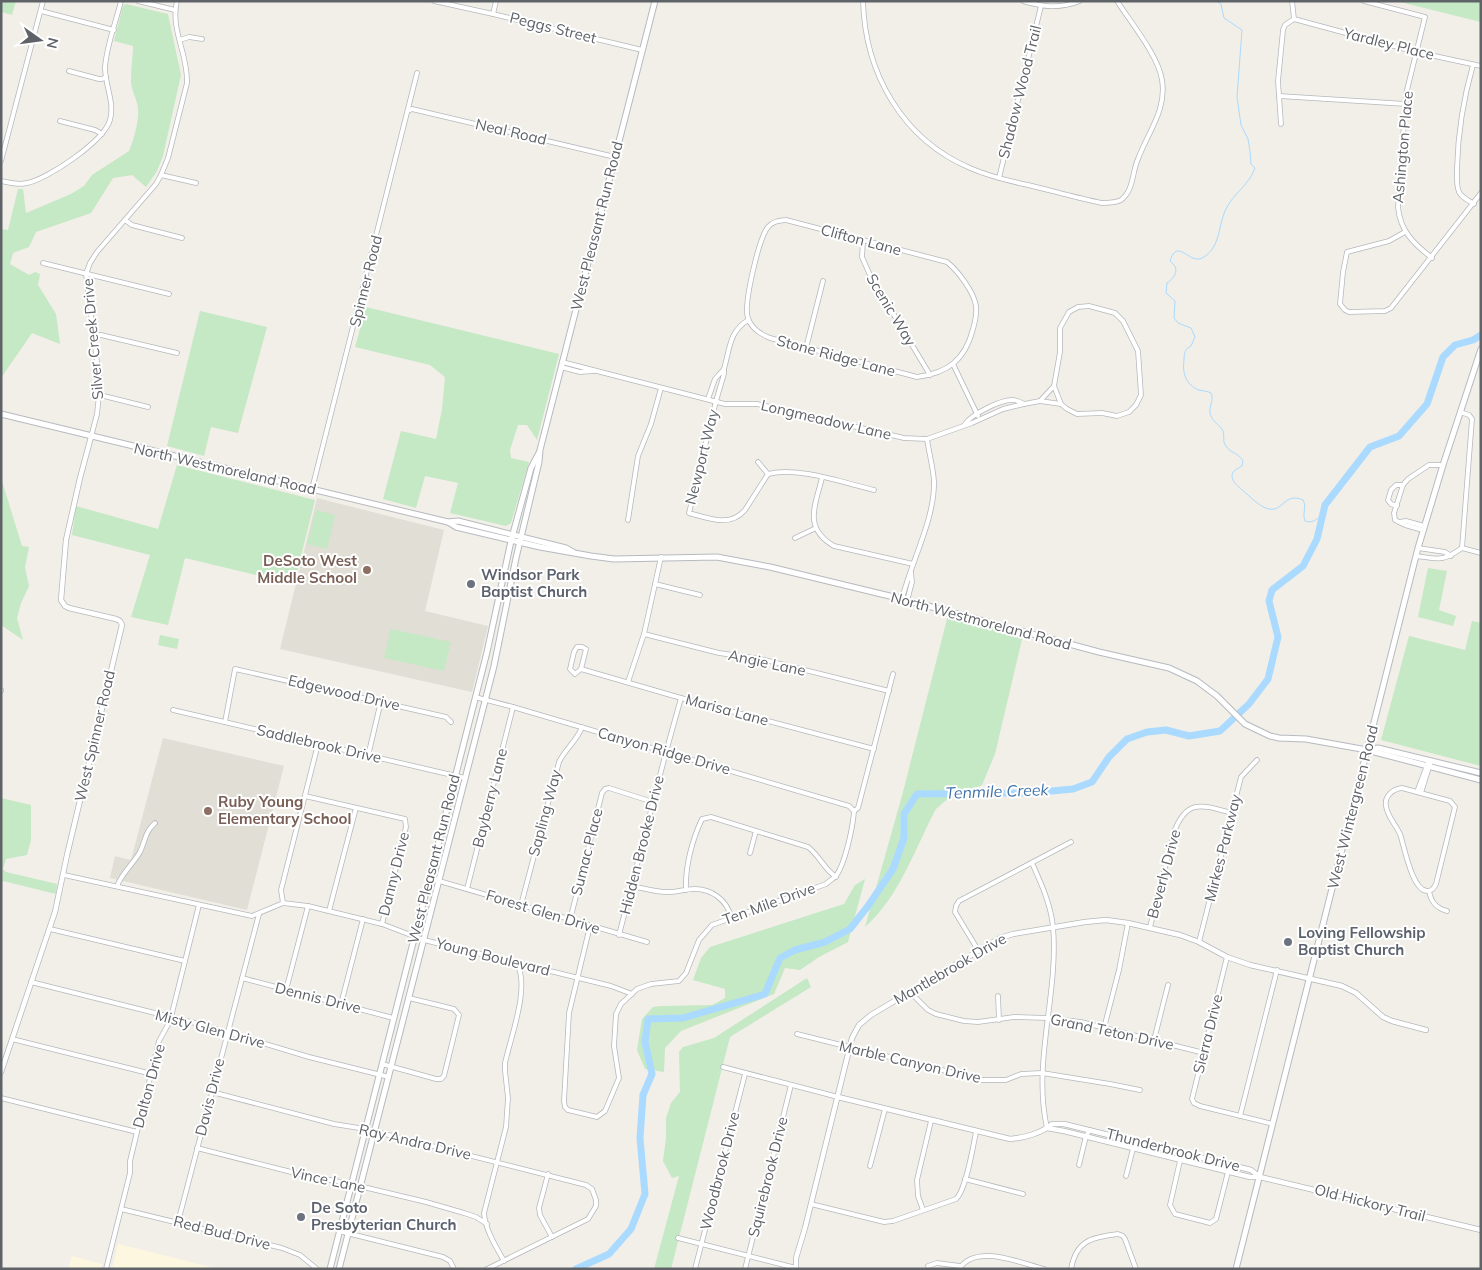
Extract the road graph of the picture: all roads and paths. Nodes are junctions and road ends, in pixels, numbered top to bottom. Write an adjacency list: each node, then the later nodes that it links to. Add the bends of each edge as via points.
1 (43, 1): 16 (street)
2 (121, 1): 19 (street)
3 (138, 1): 15 (street)
4 (177, 1): 15 (street, Silver Creek Drive)
5 (434, 1): 17 (street, Peggs Street)
6 (496, 1): 17 (street)
7 (654, 1): 22 (main road, West Pleasant Run Road)
8 (863, 1): 38 (street, via 871,57 897,110 938,150 969,168)
9 (1023, 1): 14 (street)
10 (1080, 1): 14 (street, via 1058,8)
11 (1117, 1): 38 (street, via 1146,44 1160,73 1163,98 1127,193 1120,200 1102,204)
12 (1292, 1): 18 (street)
13 (1364, 1): 23 (street, Ashington Place, via 1425,17)
14 (1041, 6): 38 (street, Shadow Wood Trail)
15 (175, 10): 20 (street, Silver Creek Drive, via 174,20)
16 (40, 11): 19 (street); 36 (street)
17 (493, 14): 22 (street, Peggs Street)
18 (1296, 19): 23 (street, Yardley Place); 29 (street, via 1283,30 1278,81)
19 (114, 30): 28 (street, via 106,60)
20 (180, 40): 21 (street, via 189,37); 37 (street, Silver Creek Drive, via 187,83)
21 (202, 40)
22 (642, 50): 35 (main road, West Pleasant Run Road)
23 (1416, 52): 24 (street, Yardley Place); 30 (street, Ashington Place)
24 (1473, 65): 25 (street, Yardley Place); 42 (street, via 1460,114 1457,186 1464,199)
25 (1481, 66)
26 (69, 72): 28 (street, via 98,79)
27 (417, 73): 31 (street, Spinner Road)
28 (106, 77): 34 (street, via 112,113)
29 (1280, 96): 30 (street); 33 (street)
30 (1406, 104): 44 (street, Ashington Place, via 1398,207)
31 (408, 111): 35 (street, Neal Road, via 412,109 450,117); 85 (street, Spinner Road)
32 (60, 121): 34 (street)
33 (1281, 124)
34 (102, 134): 39 (street, via 51,174 28,183)
35 (615, 157): 57 (main road, West Pleasant Run Road)
36 (1, 161)
37 (161, 175): 40 (street); 43 (street, Silver Creek Drive)
38 (999, 178)
39 (1, 181)
40 (196, 182)
41 (1481, 194): 42 (street)
42 (1474, 204): 47 (street)
43 (125, 220): 45 (street, via 132,225); 49 (street, Silver Creek Drive, via 97,252)
44 (1405, 232): 47 (street, Ashington Place); 47 (street, via 1389,241 1347,252 1340,304 1345,310 1386,311)
45 (182, 238)
46 (863, 242): 52 (street, Clifton Lane, via 786,220 775,221 768,227 761,243 748,295); 58 (street, Clifton Lane, via 947,262 958,271 976,305 976,316 969,345); 60 (street, Scenic Way, via 862,257 869,273)
47 (1432, 258)
48 (43, 263): 49 (street)
49 (86, 274): 51 (street); 53 (street, Silver Creek Drive)
50 (823, 281): 54 (street)
51 (169, 294)
52 (748, 320): 54 (street, Stone Ridge Lane, via 758,332 770,338); 59 (street, Newport Way, via 733,334)
53 (93, 335): 56 (street); 65 (street, Silver Creek Drive)
54 (806, 348): 60 (street, Stone Ridge Lane, via 917,377)
55 (1480, 350): 72 (main road, West Wintergreen Road)
56 (177, 353)
57 (562, 364): 64 (street, Longmeadow Lane, via 580,372 599,371); 79 (main road, West Pleasant Run Road)
58 (954, 364): 60 (street); 74 (street)
59 (724, 369): 61 (street); 62 (street, Newport Way)
60 (930, 375)
61 (715, 379): 62 (street); 66 (street)
62 (722, 381): 67 (street, Newport Way)
63 (1054, 386): 68 (street); 70 (street); 70 (street, via 1060,328 1069,312 1089,306 1115,313 1123,321 1138,351 1142,395 1129,412 1117,416 1077,414)
64 (661, 388): 66 (street, Longmeadow Lane); 88 (street, via 638,456)
65 (100, 395): 71 (street); 77 (street, Silver Creek Drive)
66 (708, 399): 67 (street, Longmeadow Lane)
67 (716, 401): 78 (street, Longmeadow Lane, via 757,404 904,438); 82 (street, Newport Way, via 689,513 723,521 741,515)
68 (1040, 402): 69 (street, Longmeadow Lane); 70 (street, Longmeadow Lane)
69 (1024, 404): 74 (street, Longmeadow Lane, via 1010,400); 75 (street, Longmeadow Lane)
70 (1061, 404)
71 (148, 407)
72 (1460, 412): 81 (main road, West Wintergreen Road); 98 (street, via 1472,419)
73 (1, 414): 77 (main road, North Westmoreland Road)
74 (977, 414): 75 (street); 76 (street, Longmeadow Lane)
75 (979, 419): 76 (street, Longmeadow Lane)
76 (965, 424): 78 (street, Longmeadow Lane)
77 (91, 437): 85 (main road, North Westmoreland Road); 146 (street, West Spinner Road, via 66,540 61,600 69,608 122,624)
78 (927, 439): 104 (street, via 934,480 933,495)
79 (540, 450): 92 (main road, West Pleasant Run Road, via 531,468); 93 (main road, West Pleasant Run Road)
80 (758, 462): 82 (street)
81 (1442, 465): 84 (street, via 1429,465); 91 (main road, West Wintergreen Road)
82 (768, 474): 83 (street, via 793,471)
83 (822, 478): 86 (street); 90 (street, via 814,507)
84 (1403, 484): 87 (street); 87 (street, via 1396,485 1389,496 1391,504)
85 (312, 489): 89 (main road, North Westmoreland Road)
86 (874, 490)
87 (1397, 506): 91 (street, via 1395,520 1405,526)
88 (628, 520)
89 (448, 522): 92 (main road, North Westmoreland Road, via 458,521); 95 (main road, North Westmoreland Road)
90 (816, 528): 94 (street); 104 (street, via 823,540 834,546)
91 (1424, 528): 97 (main road, West Wintergreen Road)
92 (513, 534): 93 (main road, North Westmoreland Road); 95 (main road, West Pleasant Run Road)
93 (521, 536): 96 (main road, West Pleasant Run Road); 99 (main road, North Westmoreland Road)
94 (795, 538)
95 (511, 540): 96 (main road, North Westmoreland Road); 107 (main road, West Pleasant Run Road)
96 (520, 543): 99 (main road, North Westmoreland Road); 109 (main road, West Pleasant Run Road)
97 (1418, 548): 101 (main road, West Wintergreen Road); 102 (street)
98 (1462, 548): 100 (street); 102 (street)
99 (574, 553): 103 (main road, North Westmoreland Road, via 614,559)
100 (1481, 553)
101 (1416, 556): 102 (street, via 1437,559); 126 (main road, West Wintergreen Road)
102 (1451, 556)
103 (661, 558): 105 (street); 108 (main road, North Westmoreland Road, via 730,558)
104 (913, 564): 108 (street, via 906,581)
105 (655, 584): 106 (street); 110 (street)
106 (700, 595)
107 (498, 600): 109 (main road); 115 (main road, West Pleasant Run Road)
108 (905, 600): 126 (main road, North Westmoreland Road, via 1169,668 1197,680 1239,719 1262,733)
109 (507, 602): 117 (main road, West Pleasant Run Road)
110 (644, 634): 113 (street); 114 (street, Angie Lane)
111 (581, 668): 111 (street, Marisa Lane, via 586,649 577,647 570,669 575,674); 113 (street, Marisa Lane)
112 (894, 674): 114 (street)
113 (628, 682): 116 (street, Marisa Lane)
114 (889, 691): 125 (street)
115 (476, 698): 117 (street, Canyon Ridge Drive); 132 (main road, West Pleasant Run Road)
116 (682, 698): 125 (street, Marisa Lane); 127 (street, Hidden Brooke Drive)
117 (485, 700): 119 (street, Canyon Ridge Drive); 133 (main road, West Pleasant Run Road)
118 (381, 701): 121 (street, Edgewood Drive, via 235,669); 122 (street, Edgewood Drive, via 446,716); 128 (street)
119 (513, 707): 123 (street, Canyon Ridge Drive); 152 (street, Bayberry Lane)
120 (173, 710): 121 (street, Saddlebrook Drive)
121 (225, 722): 124 (street, Saddlebrook Drive)
122 (451, 722)
123 (582, 727): 127 (street, Canyon Ridge Drive); 157 (street, Sapling Way, via 579,736 562,753 558,762)
124 (318, 744): 128 (street, Saddlebrook Drive); 136 (street)
125 (874, 749): 139 (street, via 858,808)
126 (1367, 750): 130 (main road, North Westmoreland Road, via 1378,748); 182 (main road, West Wintergreen Road)
127 (666, 752): 137 (street, Hidden Brooke Drive); 139 (street, Canyon Ridge Drive)
128 (368, 756): 132 (street, Saddlebrook Drive)
129 (1257, 760): 140 (street, Mirkes Parkway, via 1241,777)
130 (1429, 764): 131 (main road, North Westmoreland Road); 134 (main road, North Westmoreland Road); 135 (street)
131 (1481, 773)
132 (455, 776): 133 (street, Saddlebrook Drive); 148 (main road, West Pleasant Run Road)
133 (465, 778): 149 (main road, West Pleasant Run Road)
134 (1481, 780)
135 (1419, 793): 154 (street, via 1450,801 1455,807 1435,888); 154 (street, via 1397,789 1388,796 1386,806 1400,834 1410,869 1420,888)
136 (305, 796): 138 (street); 155 (street, via 281,890)
137 (653, 802): 151 (street, Hidden Brooke Drive); 164 (street, Sumac Place, via 609,788 602,793)
138 (356, 808): 159 (street); 166 (street, Danny Drive, via 403,818 406,824)
139 (853, 810): 147 (street)
140 (1232, 812): 169 (street, Beverly Drive, via 1200,806 1184,812 1178,819); 175 (street, Mirkes Parkway)
141 (155, 823): 150 (street, via 147,830 140,851)
142 (756, 831): 144 (street); 147 (street, via 808,847); 153 (street, via 710,817 702,819 694,838 685,880)
143 (1071, 842): 145 (street)
144 (750, 853)
145 (1032, 862): 168 (street, via 1046,896); 176 (street, via 956,906 955,912)
146 (64, 875): 150 (street); 170 (street, West Spinner Road)
147 (836, 876): 162 (street, Ten Mile Drive, via 826,884)
148 (429, 878): 149 (street, Forest Glen Drive); 172 (main road, West Pleasant Run Road)
149 (439, 882): 152 (street, Forest Glen Drive); 173 (main road, West Pleasant Run Road)
150 (117, 886): 156 (street)
151 (631, 886): 153 (street, via 664,892); 171 (street, Hidden Brooke Drive)
152 (467, 890): 157 (street, Forest Glen Drive)
153 (686, 890): 162 (street, via 709,891 718,896)
154 (1429, 891): 160 (street, via 1435,905)
155 (282, 903): 158 (street, Young Boulevard); 161 (street)
156 (199, 905): 161 (street, via 247,915); 178 (street, Dalton Drive)
157 (522, 905): 164 (street, Forest Glen Drive)
158 (308, 906): 159 (street, Young Boulevard); 186 (street)
159 (330, 911): 163 (street, Young Boulevard)
160 (1447, 911)
161 (259, 914): 181 (street, Davis Drive)
162 (731, 917): 188 (street, Ten Mile Drive, via 712,925 702,934 686,973 679,981 651,984)
163 (363, 919): 166 (street, Young Boulevard); 191 (street, Danny Drive)
164 (570, 920): 167 (street, Forest Glen Drive)
165 (1128, 923): 168 (street, Mantlebrook Drive, via 1106,920); 169 (street, Mantlebrook Drive); 196 (street)
166 (382, 924): 172 (street, Young Boulevard)
167 (590, 926): 171 (street, Forest Glen Drive); 183 (street)
168 (1053, 927): 176 (street, Mantlebrook Drive, via 1013,934); 194 (street)
169 (1150, 928): 175 (street, Mantlebrook Drive)
170 (50, 929): 178 (street); 184 (street, West Spinner Road)
171 (620, 935): 174 (street, Forest Glen Drive)
172 (414, 936): 173 (street, Young Boulevard); 193 (main road, West Pleasant Run Road)
173 (424, 940): 179 (street, Young Boulevard); 190 (main road, West Pleasant Run Road)
174 (647, 942)
175 (1199, 942): 177 (street, Mantlebrook Drive)
176 (978, 950): 187 (street, Mantlebrook Drive)
177 (1227, 958): 180 (street, Mantlebrook Drive); 203 (street, Sierra Drive)
178 (185, 961): 192 (street, Dalton Drive)
179 (517, 963): 183 (street, Young Boulevard); 234 (street, via 522,972 523,991 505,1063 507,1120)
180 (1277, 970): 182 (street, Mantlebrook Drive); 219 (street)
181 (242, 978): 186 (street, Dennis Drive); 198 (street, Davis Drive)
182 (1310, 978): 197 (street, Mantlebrook Drive, via 1342,986 1356,993 1383,1017); 221 (main road, West Wintergreen Road)
183 (577, 979): 188 (street, Young Boulevard); 188 (street, Ten Mile Drive, via 569,1012 564,1101 565,1108 584,1115 597,1117 605,1111 619,1078 614,1046 616,1014)
184 (31, 982): 192 (street, Misty Glen Drive); 200 (street, West Spinner Road)
185 (1168, 985): 201 (street)
186 (286, 990): 191 (street, Dennis Drive)
187 (910, 992): 195 (street, Grand Teton Drive, via 936,1014 964,1021); 202 (street, Mantlebrook Drive, via 859,1025)
188 (632, 994)
189 (998, 996): 195 (street)
190 (409, 998): 205 (main road, West Pleasant Run Road); 205 (street, via 454,1009 459,1020 441,1079)
191 (341, 1004): 193 (street, Dennis Drive)
192 (170, 1017): 198 (street, Misty Glen Drive); 209 (street, Dalton Drive, via 159,1041)
193 (393, 1018): 204 (main road, West Pleasant Run Road)
194 (1047, 1018): 195 (street, Grand Teton Drive); 196 (street, Grand Teton Drive); 208 (street)
195 (999, 1020)
196 (1104, 1028): 201 (street, Grand Teton Drive)
197 (1426, 1030)
198 (227, 1032): 211 (street, Misty Glen Drive); 215 (street, Davis Drive)
199 (797, 1034): 202 (street, Marble Canyon Drive)
200 (12, 1039): 207 (street, West Spinner Road); 209 (street)
201 (1154, 1040): 203 (street, Grand Teton Drive)
202 (850, 1048): 208 (street, Marble Canyon Drive, via 982,1080 1006,1080 1021,1074); 216 (street, Mantlebrook Drive)
203 (1204, 1053): 219 (street, Sierra Drive, via 1192,1100 1194,1104)
204 (382, 1064): 205 (street); 211 (main road, West Pleasant Run Road)
205 (391, 1067): 212 (main road, West Pleasant Run Road)
206 (723, 1067): 210 (street, Thunderbrook Drive)
207 (1, 1072)
208 (1042, 1073): 214 (street, Marble Canyon Drive); 223 (street, via 1042,1108)
209 (152, 1074): 226 (street, Dalton Drive)
210 (745, 1074): 213 (street, Thunderbrook Drive); 256 (street, Woodbrook Drive)
211 (379, 1075): 212 (street, Misty Glen Drive); 222 (main road, West Pleasant Run Road)
212 (388, 1078): 225 (main road, West Pleasant Run Road)
213 (791, 1085): 216 (street, Thunderbrook Drive); 257 (street, Squirebrook Drive)
214 (1140, 1090)
215 (212, 1092): 222 (street, Ray Andra Drive, via 334,1124); 230 (street, Davis Drive)
216 (838, 1097): 218 (street, Thunderbrook Drive); 246 (street, Mantlebrook Drive)
217 (1, 1098): 226 (street)
218 (885, 1109): 220 (street, Thunderbrook Drive); 237 (street)
219 (1240, 1116): 221 (street)
220 (930, 1121): 227 (street, Thunderbrook Drive); 248 (street, via 917,1180)
221 (1273, 1124): 241 (main road, West Wintergreen Road)
222 (365, 1128): 225 (street, Ray Andra Drive); 243 (main road, West Pleasant Run Road)
223 (1047, 1128): 224 (street, Thunderbrook Drive, via 1052,1124 1064,1124); 227 (street, Thunderbrook Drive, via 1023,1138 1010,1139); 228 (street, Thunderbrook Drive)
224 (1090, 1130): 228 (street); 229 (street, Thunderbrook Drive)
225 (375, 1131): 234 (street, Ray Andra Drive); 244 (main road, West Pleasant Run Road)
226 (137, 1132): 247 (street, Dalton Drive)
227 (976, 1132): 242 (street)
228 (1086, 1136): 231 (street, Thunderbrook Drive); 236 (street)
229 (1136, 1141): 231 (street); 232 (street, Thunderbrook Drive)
230 (197, 1148): 243 (street, Vince Lane); 249 (street, Davis Drive)
231 (1134, 1148): 233 (street, Thunderbrook Drive); 240 (street)
232 (1182, 1152): 233 (street); 235 (street, Thunderbrook Drive)
233 (1181, 1159): 238 (street, Thunderbrook Drive); 238 (street, via 1170,1205 1175,1214 1191,1219 1210,1223 1216,1219)
234 (498, 1162): 239 (street, Ray Andra Drive); 250 (street, via 484,1213)
235 (1230, 1164): 238 (street); 241 (street, Thunderbrook Drive, via 1251,1170)
236 (1080, 1165)
237 (870, 1166)
238 (1229, 1171): 241 (street, Thunderbrook Drive)
239 (548, 1174): 254 (street, via 539,1208); 254 (street, Ray Andra Drive, via 592,1188 596,1200 588,1219)
240 (1126, 1176)
241 (1260, 1177): 251 (street, Old Hickory Trail); 273 (main road, West Wintergreen Road)
242 (965, 1178): 245 (street); 248 (street, via 956,1199)
243 (351, 1184): 244 (street, Vince Lane); 252 (main road, West Pleasant Run Road)
244 (361, 1187): 250 (street, Vince Lane, via 464,1212); 253 (main road, West Pleasant Run Road)
245 (1023, 1194)
246 (811, 1204): 248 (street, via 884,1222); 261 (street, Mantlebrook Drive)
247 (121, 1209): 249 (street, Red Bud Drive); 262 (street, Dalton Drive)
248 (923, 1210)
249 (178, 1222): 263 (street, Red Bud Drive, via 282,1248 300,1255)
250 (487, 1224): 258 (street)
251 (1481, 1230)
252 (340, 1231): 253 (street); 264 (main road, West Pleasant Run Road)
253 (349, 1233): 265 (main road, West Pleasant Run Road); 266 (street, via 444,1257)
254 (552, 1237): 258 (street)
255 (678, 1238): 256 (street)
256 (702, 1244): 257 (street); 268 (street, Woodbrook Drive)
257 (748, 1256): 261 (street); 269 (street, Squirebrook Drive)
258 (504, 1261): 267 (street)
259 (928, 1266): 260 (street, via 937,1263)
260 (960, 1267): 270 (street, via 981,1255)
261 (796, 1268)
262 (106, 1269)
263 (317, 1269)
264 (330, 1269)
265 (340, 1269)
266 (454, 1269)
267 (487, 1269)
268 (695, 1269)
269 (745, 1269)
270 (1044, 1269)
271 (1071, 1269): 272 (street, via 1074,1255 1083,1243 1118,1234 1123,1236)
272 (1136, 1269)
273 (1236, 1269)

